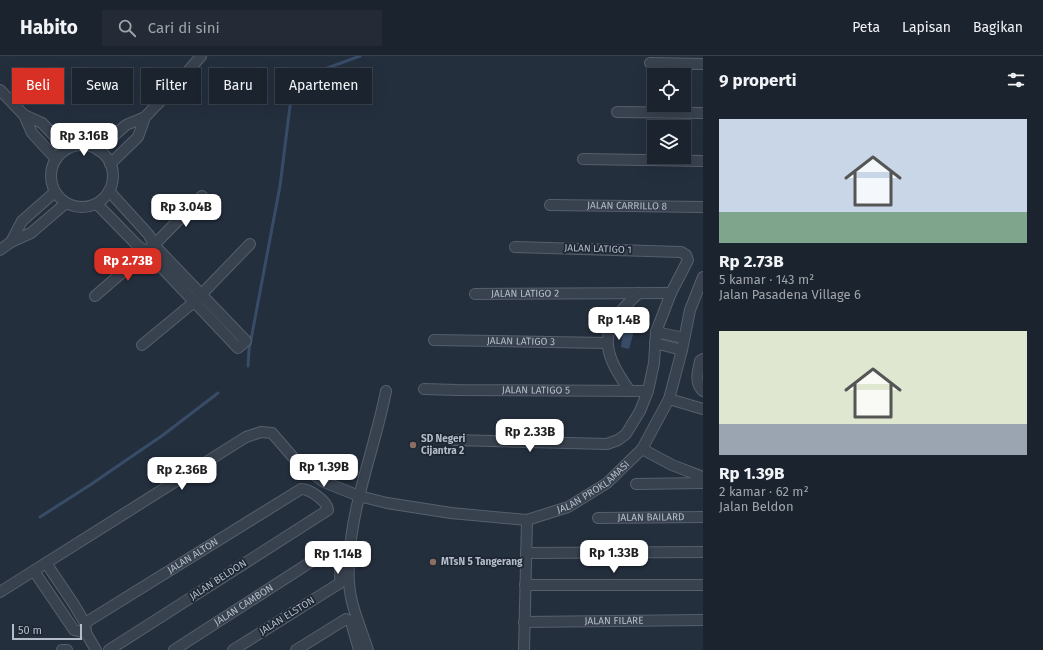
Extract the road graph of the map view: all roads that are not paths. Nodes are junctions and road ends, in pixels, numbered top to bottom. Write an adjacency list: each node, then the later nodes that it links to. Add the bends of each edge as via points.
1 (201, 56): 8 (street)
2 (650, 63): 3 (street)
3 (703, 64)
4 (0, 90): 7 (street)
5 (617, 112): 6 (street)
6 (703, 113)
7 (24, 115): 9 (street, via 42,122); 11 (street, via 32,133)
8 (145, 117): 10 (street, via 126,125); 14 (street, via 138,137)
9 (67, 149): 10 (street, via 85,146); 11 (street)
10 (98, 150): 14 (street)
11 (56, 159): 16 (street, via 51,175)
12 (583, 159): 13 (street)
13 (703, 161)
14 (110, 164): 15 (street, via 112,178)
15 (109, 191): 19 (street); 25 (street, via 149,235)
16 (55, 192): 18 (street); 22 (street, via 22,221)
17 (202, 196): 25 (street)
18 (66, 203): 19 (street, via 78,207); 22 (street, via 31,233)
19 (97, 204): 25 (street, via 138,246)
20 (550, 205): 21 (street, JALAN CARRILLO 8)
21 (703, 207)
22 (11, 242): 26 (street)
23 (250, 244): 30 (street)
24 (515, 247): 29 (street, JALAN LATIGO 1, via 681,252 688,260)
25 (151, 248): 30 (street); 32 (street); 33 (street)
26 (0, 250)
27 (703, 277): 35 (street, JALAN PROKLAMASI, via 690,310)
28 (639, 293): 29 (street, JALAN LATIGO 2); 31 (street, JALAN LATIGO 2); 37 (street, via 611,324)
29 (671, 293): 34 (street)
30 (201, 294): 33 (street); 33 (street, via 246,341 238,348)
31 (475, 294)
32 (95, 296)
33 (194, 302): 39 (street)
34 (656, 332): 35 (street); 38 (street)
35 (684, 338): 40 (street, JALAN PROKLAMASI)
36 (434, 340): 37 (street, JALAN LATIGO 3)
37 (607, 343): 44 (street, via 616,372)
38 (655, 343): 40 (street); 45 (street)
39 (142, 345)
40 (682, 350): 47 (street, JALAN PROKLAMASI)
41 (703, 359): 46 (street, via 700,361 697,378)
42 (424, 388): 44 (street, JALAN LATIGO 5)
43 (386, 391): 55 (street)
44 (630, 391): 45 (street, JALAN LATIGO 5)
45 (648, 391): 49 (street, via 626,434 607,444)
46 (703, 391)
47 (669, 399): 48 (street); 50 (street, JALAN PROKLAMASI)
48 (703, 409)
49 (453, 440)
50 (642, 449): 51 (street, via 672,465); 58 (street, JALAN PROKLAMASI, via 607,483 568,507)
51 (703, 477)
52 (703, 483): 53 (street)
53 (636, 484)
54 (301, 489): 69 (street, JALAN ALTON); 73 (street, JALAN BELDON, via 309,490 327,505 328,510)
55 (358, 496): 58 (street, JALAN PROKLAMASI, via 387,504); 61 (street, JALAN PROKLAMASI, via 324,482 298,463 272,433 262,432 246,437); 78 (street, via 350,542 349,583 354,608)
56 (703, 517): 57 (street, JALAN BAILARD)
57 (598, 518)
58 (527, 520): 60 (street)
59 (703, 552): 60 (street)
60 (526, 553): 64 (street)
61 (46, 563): 62 (street, JALAN PROKLAMASI); 69 (street, via 73,603)
62 (34, 571): 66 (street, JALAN PROKLAMASI); 69 (street, via 74,630)
63 (340, 583): 74 (street, JALAN CAMBON, via 341,551 340,548 334,547); 75 (street, JALAN ELSTON)
64 (525, 585): 65 (street); 68 (street)
65 (703, 585)
66 (0, 592)
67 (703, 620): 68 (street, JALAN FILARE)
68 (524, 622): 79 (street)
69 (85, 628): 72 (street)
70 (62, 650): 71 (street)
71 (67, 650)
72 (96, 650)
73 (109, 650)
74 (174, 650)
75 (233, 650)
76 (296, 650): 77 (street, via 343,620 351,622)
77 (359, 650)
78 (368, 650)
79 (524, 650)

